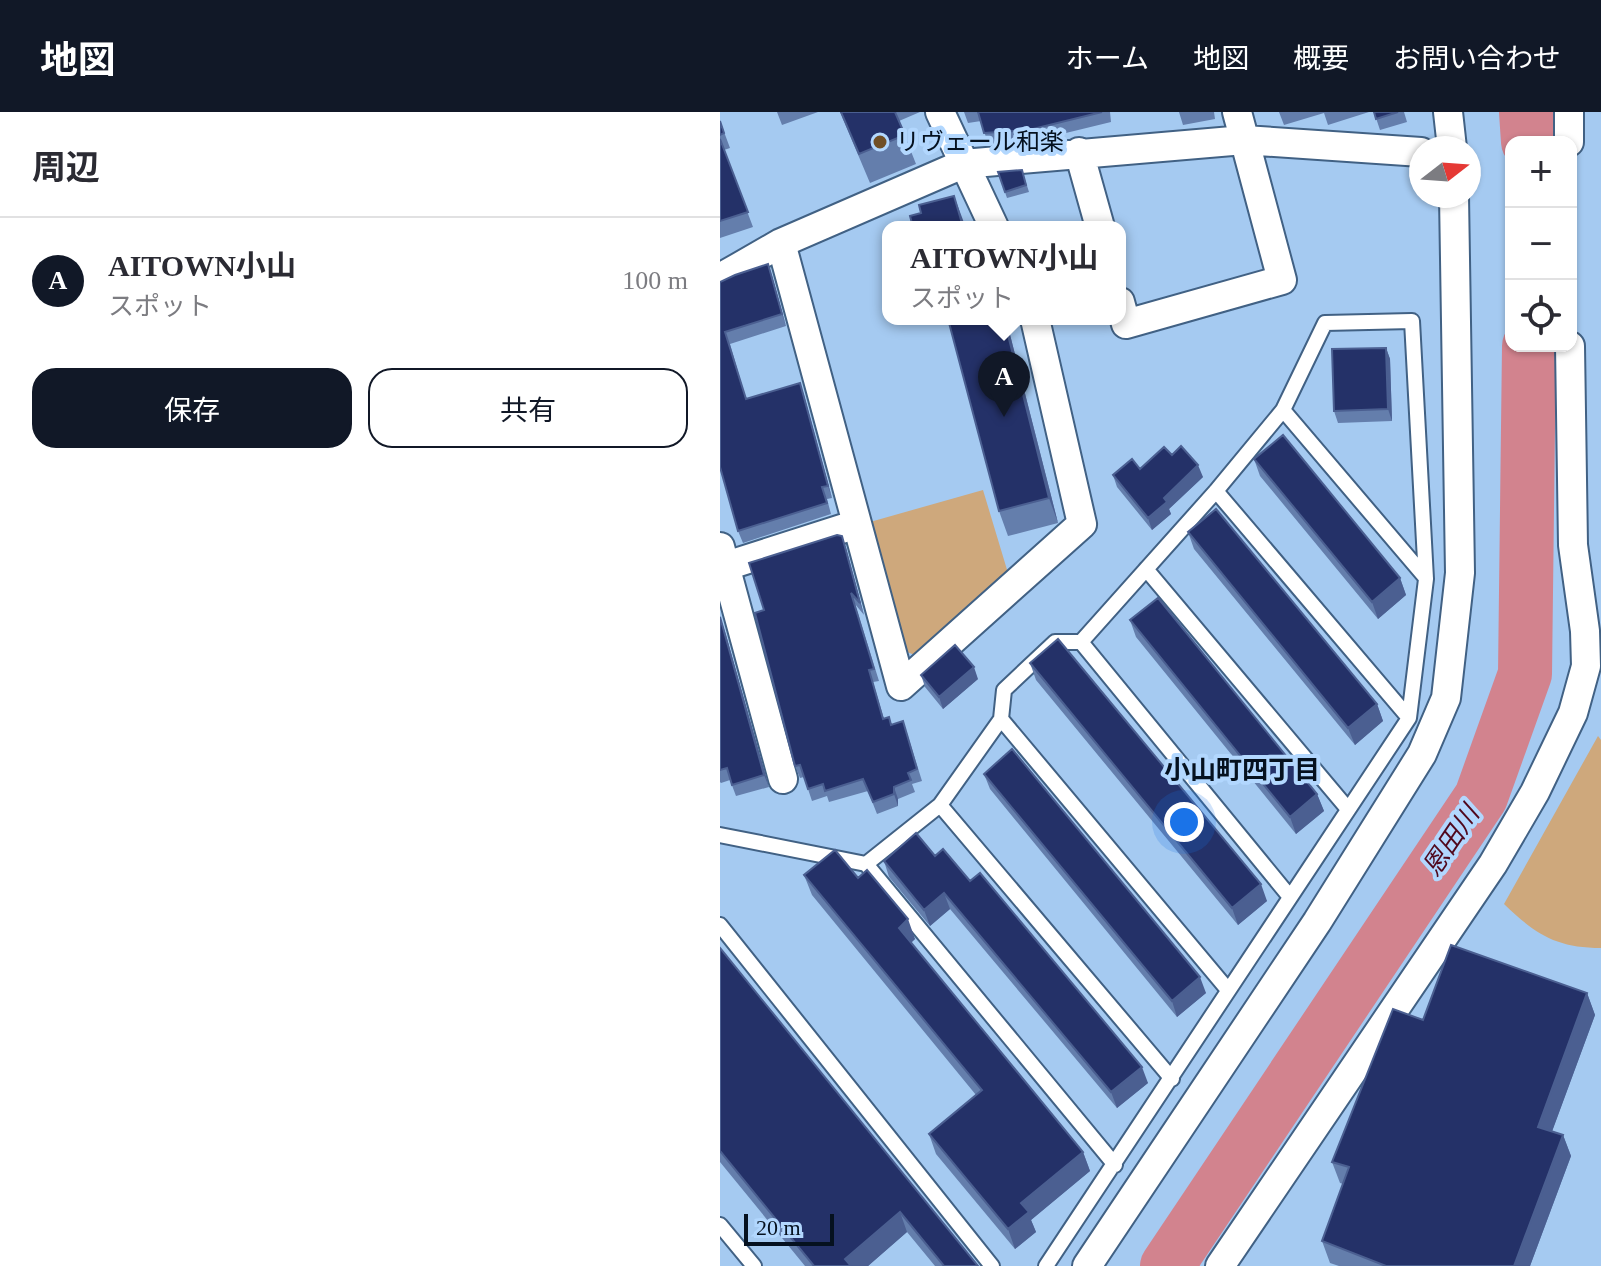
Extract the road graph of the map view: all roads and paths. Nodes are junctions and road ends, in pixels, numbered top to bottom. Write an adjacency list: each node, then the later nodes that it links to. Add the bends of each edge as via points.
1 (940, 112): 10 (street)
2 (1237, 112): 7 (street)
3 (1448, 112): 5 (street)
4 (1569, 112): 6 (street)
5 (1451, 136)
6 (1569, 136)
7 (1244, 140): 8 (street); 9 (street); 16 (street, via 1282,280)
8 (1409, 151)
9 (1079, 152): 10 (street); 13 (street)
10 (963, 164): 12 (street); 14 (street)
11 (1454, 208): 43 (street, via 1460,573 1446,698 1422,754 1333,896)
12 (991, 221)
13 (1098, 221)
14 (781, 243): 15 (street); 21 (street)
15 (720, 278)
16 (1126, 324)
17 (1036, 325): 21 (street, via 1082,524 901,686)
18 (1570, 352): 26 (street, via 1573,545)
19 (1283, 410): 20 (lane); 24 (lane); 24 (lane, via 1325,323 1412,321)
20 (1216, 491): 23 (lane); 27 (lane)
21 (857, 524): 22 (street)
22 (722, 560): 29 (street)
23 (1146, 569): 25 (lane); 31 (lane)
24 (1426, 579): 27 (lane)
25 (1081, 642): 28 (lane, via 1055,642 1004,690); 34 (lane)
26 (1593, 642): 44 (street, via 1573,713 1493,864)
27 (1409, 718): 31 (lane)
28 (1001, 719): 30 (lane); 36 (lane)
29 (783, 779)
30 (940, 805): 33 (lane); 37 (lane)
31 (1347, 808): 34 (lane)
32 (720, 835): 33 (lane)
33 (866, 864): 38 (lane)
34 (1290, 897): 36 (lane)
35 (720, 925): 41 (lane)
36 (1228, 990): 37 (lane)
37 (1172, 1079): 38 (lane)
38 (1115, 1165): 42 (lane)
39 (720, 1225): 40 (lane)
40 (754, 1266)
41 (992, 1266)
42 (1046, 1266)
43 (1087, 1266)
44 (1220, 1266)

